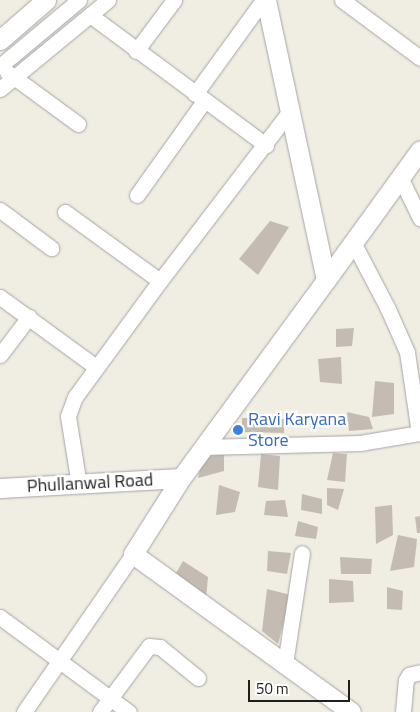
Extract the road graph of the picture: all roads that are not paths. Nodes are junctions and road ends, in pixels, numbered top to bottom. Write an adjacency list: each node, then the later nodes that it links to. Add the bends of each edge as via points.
1 (46, 0): 8 (street)
2 (79, 0): 11 (street)
3 (108, 0): 7 (street)
4 (174, 0): 9 (street)
5 (265, 0): 14 (street); 15 (street)
6 (342, 0): 10 (street)
7 (90, 15): 9 (street); 12 (street)
8 (0, 40)
9 (136, 51): 14 (street)
10 (420, 58)
11 (0, 66): 12 (street)
12 (14, 77): 13 (street); 16 (street)
13 (0, 89)
14 (199, 97): 17 (street); 20 (street)
15 (289, 112): 17 (street); 26 (street)
16 (78, 124)
17 (266, 145): 27 (street)
18 (420, 150): 19 (street)
19 (400, 178): 23 (street); 24 (street)
20 (137, 195)
21 (0, 210): 25 (street)
22 (65, 212): 27 (street)
23 (420, 218)
24 (353, 242): 26 (street); 32 (street, via 407,352)
25 (51, 248)
26 (326, 280): 33 (street)
27 (160, 281): 31 (street)
28 (0, 296): 29 (street)
29 (29, 317): 30 (street); 31 (street)
30 (0, 355)
31 (96, 368): 35 (street, via 75,397 68,416)
32 (419, 433): 33 (street, via 360,443)
33 (203, 448): 34 (street)
34 (181, 478): 35 (street, Phullanwal Road); 38 (street)
35 (79, 485): 36 (street, Phullanwal Road)
36 (0, 488)
37 (302, 553): 41 (street)
38 (133, 554): 40 (street); 41 (street)
39 (0, 617): 40 (street)
40 (61, 661): 44 (street); 45 (street)
41 (285, 664): 48 (street)
42 (420, 672): 49 (street, via 408,675)
43 (198, 678): 44 (street, via 160,647 149,646)
44 (111, 698): 46 (street); 47 (street)
45 (24, 712)
46 (100, 712)
47 (129, 712)
48 (351, 712)
49 (403, 712)

